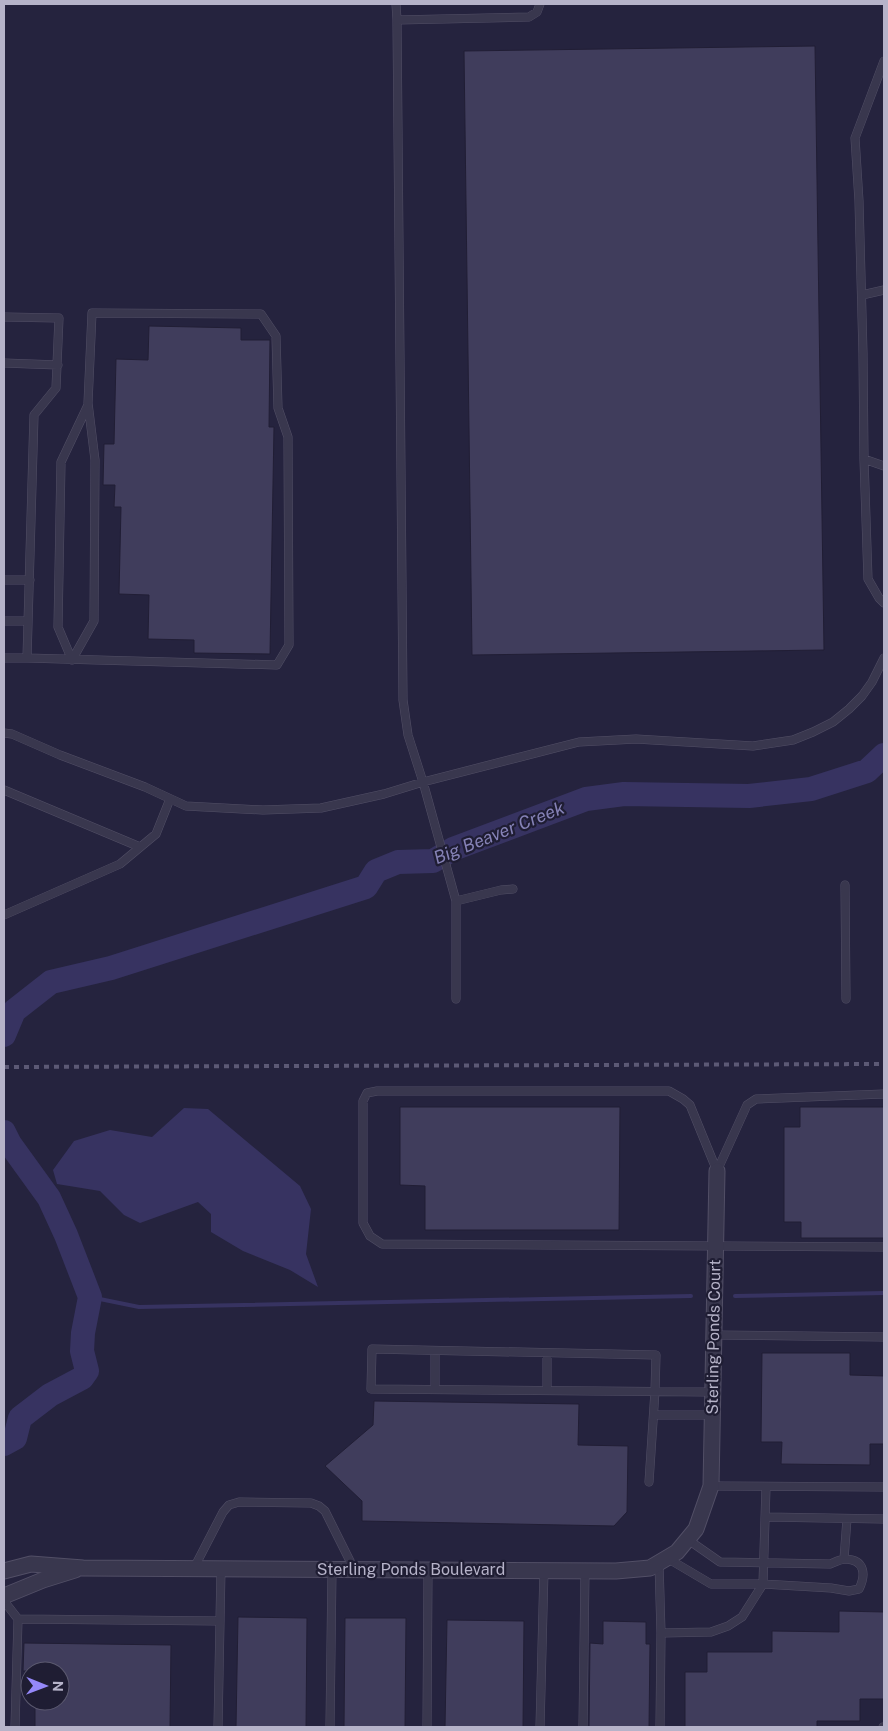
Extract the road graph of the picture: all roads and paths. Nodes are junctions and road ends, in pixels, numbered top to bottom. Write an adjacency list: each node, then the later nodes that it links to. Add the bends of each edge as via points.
1 (396, 4): 3 (lane)
2 (540, 4): 3 (lane, via 530,17)
3 (397, 20): 24 (lane, via 403,700 408,735)
4 (884, 61): 5 (lane)
5 (882, 80): 7 (lane, via 855,138)
6 (884, 290): 7 (lane)
7 (862, 295): 12 (lane)
8 (4, 317): 10 (lane, via 59,318)
9 (4, 363): 10 (lane)
10 (58, 365): 15 (lane, via 56,388 34,415)
11 (88, 403): 22 (lane, via 95,460 94,621); 22 (lane, via 61,462 58,626); 22 (lane, via 92,313 261,314 276,336 278,408 288,438 289,645 277,665)
12 (864, 459): 13 (lane); 16 (lane, via 868,579)
13 (884, 466)
14 (4, 580): 15 (lane)
15 (30, 580): 18 (lane)
16 (884, 603)
17 (4, 621): 18 (lane)
18 (28, 621): 19 (lane)
19 (27, 658): 21 (lane); 22 (lane)
20 (884, 658): 24 (lane, via 872,682 849,709 826,725 793,740 752,746 636,739 596,740 556,747)
21 (6, 660)
22 (72, 660)
23 (4, 733): 26 (lane)
24 (423, 782): 26 (lane, via 321,808 263,810 186,806); 30 (lane)
25 (4, 790): 27 (lane)
26 (170, 799): 27 (lane, via 156,834)
27 (140, 847): 31 (lane, via 120,864)
28 (845, 885): 33 (lane)
29 (513, 889): 30 (lane)
30 (456, 901): 32 (lane)
31 (4, 915)
32 (456, 1000)
33 (846, 1000)
34 (884, 1094): 35 (lane, via 756,1099 747,1105)
35 (717, 1171): 36 (street, Sterling Ponds Court); 36 (lane, via 690,1105 669,1091 377,1091 367,1093 362,1101 363,1223 370,1236 382,1244)
36 (715, 1247): 37 (lane); 38 (street, Sterling Ponds Court)
37 (884, 1247)
38 (714, 1335): 39 (lane); 45 (street, Sterling Ponds Court)
39 (884, 1336)
40 (435, 1351): 41 (lane); 42 (lane); 42 (lane, via 372,1349 371,1389)
41 (547, 1353): 43 (lane); 44 (lane, via 656,1355)
42 (435, 1389): 43 (lane)
43 (547, 1390): 44 (lane)
44 (656, 1392): 45 (lane); 46 (lane)
45 (712, 1392): 47 (street, Sterling Ponds Court)
46 (654, 1415): 47 (lane); 48 (lane)
47 (712, 1415): 49 (street, Sterling Ponds Court)
48 (650, 1482)
49 (711, 1486): 50 (lane); 52 (street, Sterling Ponds Court)
50 (766, 1486): 51 (lane); 53 (lane)
51 (884, 1487)
52 (705, 1503): 56 (street, Sterling Ponds Boulevard, via 696,1529)
53 (766, 1517): 54 (lane); 59 (lane)
54 (847, 1519): 55 (lane); 57 (lane)
55 (884, 1519)
56 (687, 1539): 58 (street, Sterling Ponds Boulevard, via 677,1552); 59 (lane, via 720,1562)
57 (844, 1559): 59 (lane, via 830,1564); 69 (lane, via 855,1561 863,1568 864,1579 859,1589 849,1591)
58 (663, 1560): 67 (street, Sterling Ponds Boulevard, via 650,1568); 69 (lane, via 711,1584); 74 (lane)
59 (764, 1562): 69 (lane)
60 (83, 1568): 61 (street, Sterling Ponds Boulevard); 68 (street, Sterling Ponds Boulevard, via 31,1564); 70 (street, Sterling Ponds Boulevard)
61 (194, 1568): 62 (street, Sterling Ponds Boulevard); 64 (lane, via 223,1512 229,1505 239,1502 311,1503 319,1506)
62 (221, 1568): 63 (street, Sterling Ponds Boulevard); 73 (lane)
63 (332, 1569): 64 (street, Sterling Ponds Boulevard); 77 (lane)
64 (354, 1569): 65 (street, Sterling Ponds Boulevard)
65 (428, 1570): 66 (street, Sterling Ponds Boulevard); 78 (lane)
66 (544, 1570): 67 (street, Sterling Ponds Boulevard); 79 (lane)
67 (586, 1570): 80 (lane)
68 (4, 1571)
69 (764, 1584): 74 (lane, via 742,1617 728,1626 711,1632)
70 (4, 1596)
71 (4, 1601): 72 (lane)
72 (18, 1619): 73 (lane); 75 (lane)
73 (220, 1620): 76 (lane)
74 (661, 1633): 81 (lane)
75 (15, 1727)
76 (218, 1727)
77 (330, 1727)
78 (427, 1727)
79 (540, 1727)
80 (583, 1727)
81 (660, 1727)

